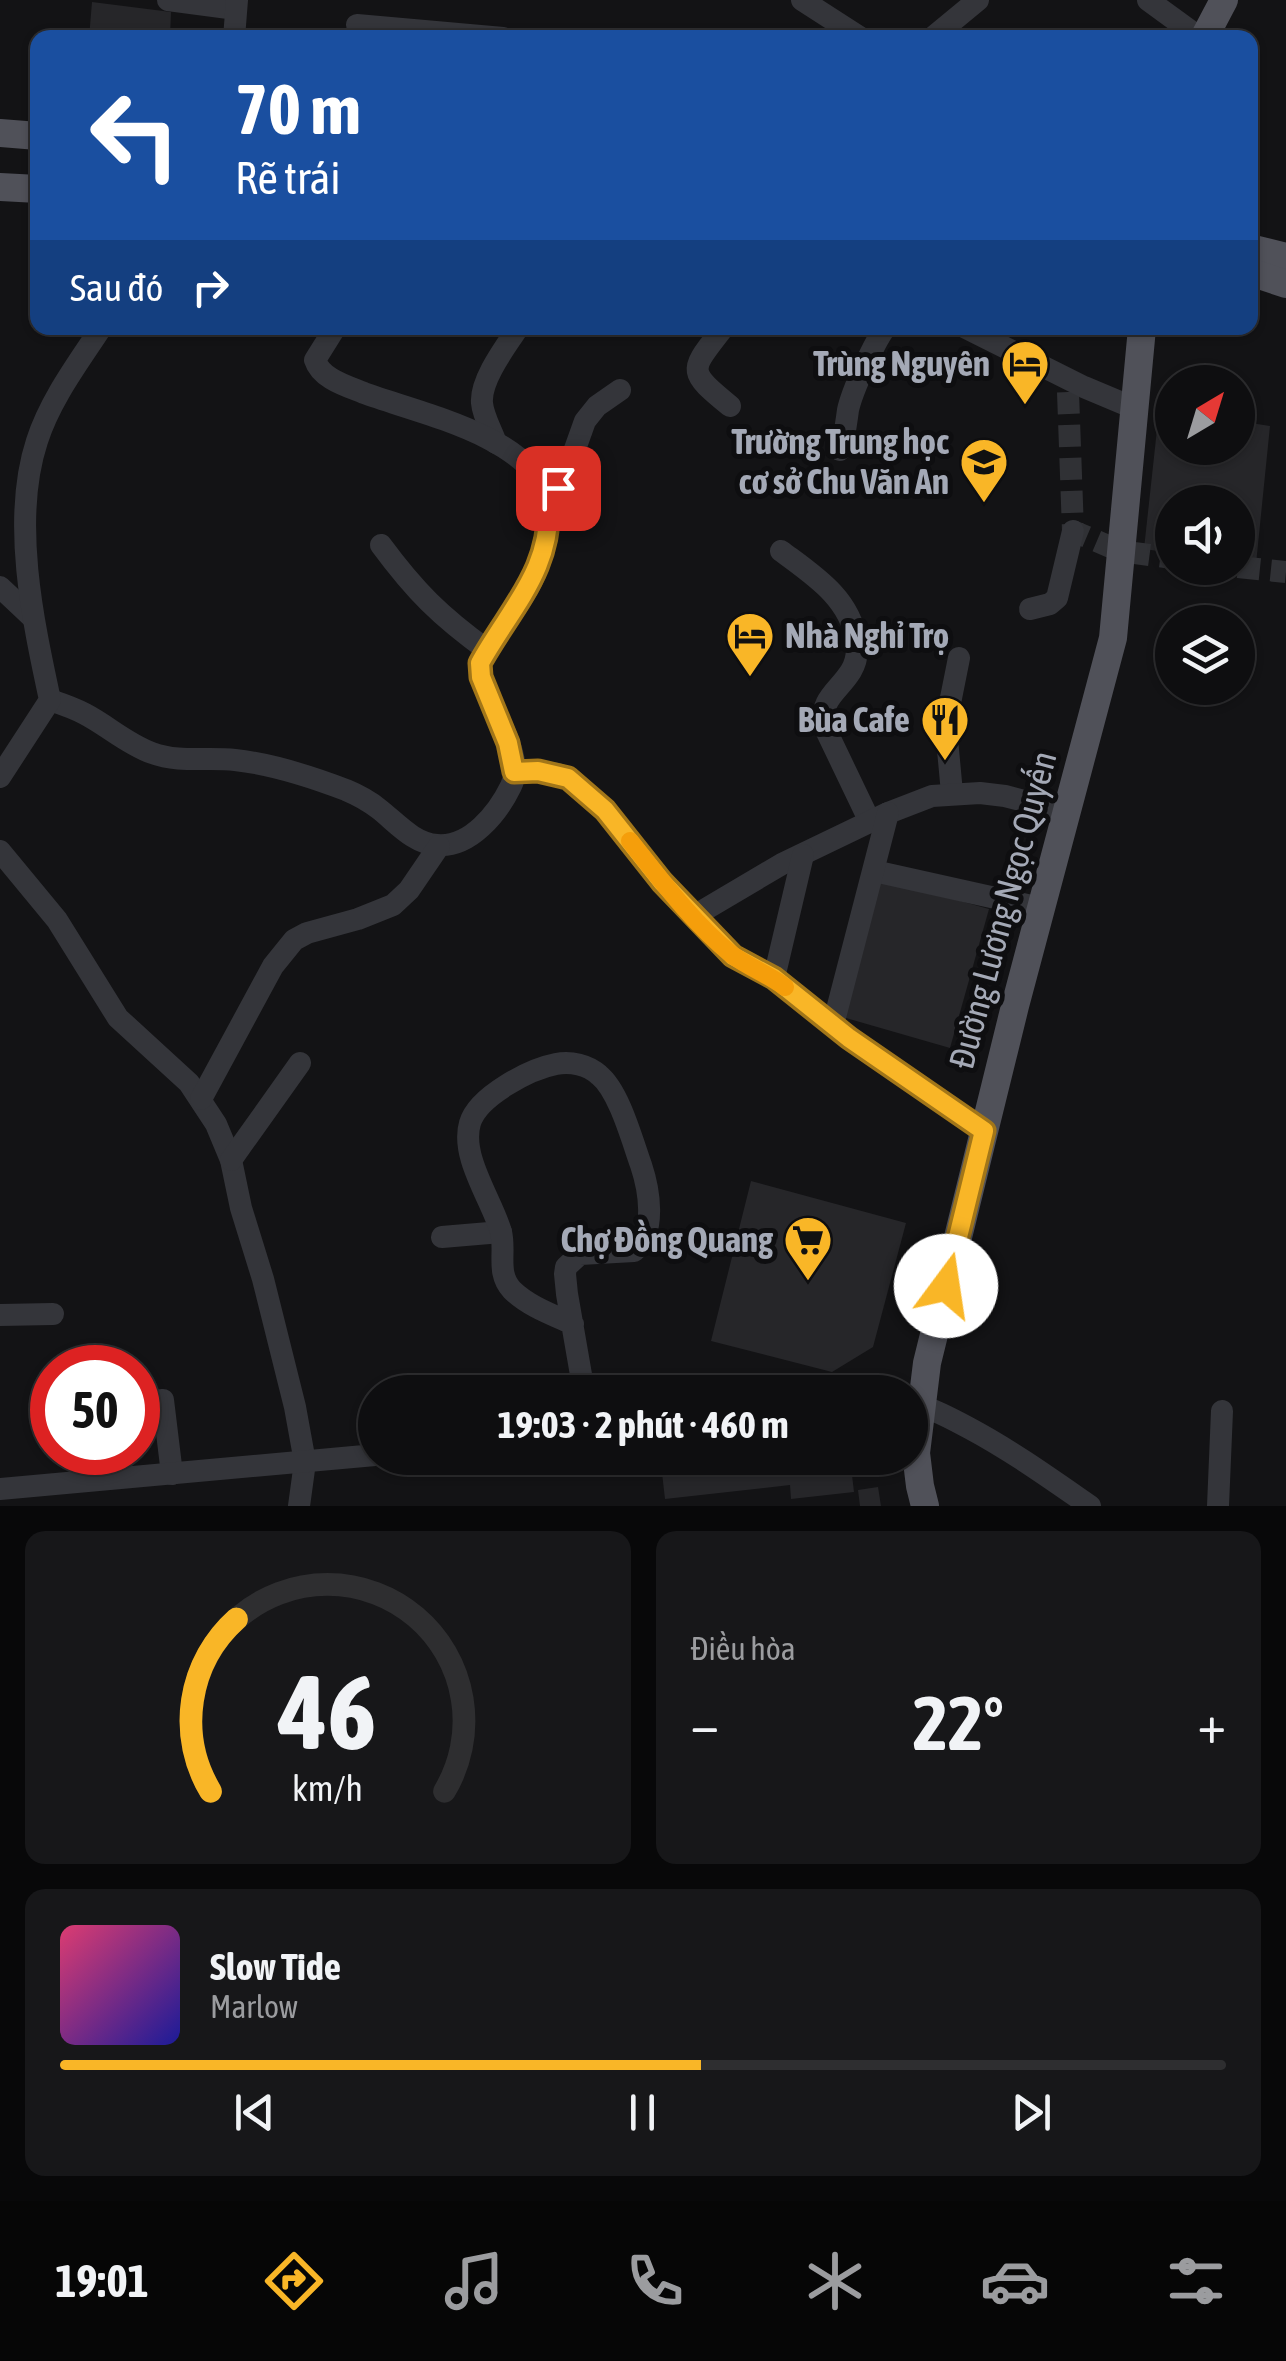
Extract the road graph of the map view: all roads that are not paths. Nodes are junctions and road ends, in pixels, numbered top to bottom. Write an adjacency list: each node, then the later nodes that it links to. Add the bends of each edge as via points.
1 (168, 0): 7 (street)
2 (360, 0): 9 (street)
3 (802, 0): 10 (street)
4 (978, 0): 11 (street)
5 (1148, 0): 12 (street)
6 (1224, 0): 13 (main road)
7 (236, 4): 8 (street)
8 (234, 30)
9 (357, 30)
10 (833, 30)
11 (942, 30)
12 (1191, 30)
13 (1207, 30)
14 (0, 133): 15 (main road)
15 (30, 135)
16 (0, 187): 17 (main road)
17 (30, 189)
18 (1258, 250): 19 (main road)
19 (1286, 257)
20 (1258, 275): 21 (main road)
21 (1286, 284)
22 (96, 335): 40 (street, via 43,425 28,473)
23 (331, 335): 32 (street, via 315,360 320,372)
24 (514, 335): 32 (street, via 491,370 482,403)
25 (718, 335): 30 (street, via 700,358 698,376)
26 (880, 335): 33 (street, via 848,408)
27 (980, 335): 31 (street)
28 (1141, 335): 31 (main road, Đường Lương Ngọc Quyến)
29 (620, 390): 34 (street, via 585,421 565,477)
30 (730, 406)
31 (1134, 408): 47 (main road, Đường Lương Ngọc Quyến, via 1112,638)
32 (496, 443): 34 (street, via 526,464)
33 (840, 450)
34 (548, 498): 41 (street, via 540,563)
35 (1073, 531): 39 (street, via 1057,598)
36 (381, 544): 41 (street, via 411,585)
37 (781, 551): 48 (street, via 830,589 853,624 857,657 826,703 824,726)
38 (0, 587): 40 (street)
39 (1030, 609)
40 (32, 618): 43 (street)
41 (487, 650): 44 (street, via 481,677)
42 (959, 658): 46 (street, via 947,739)
43 (50, 700): 45 (street); 49 (street, via 151,752 269,766 342,789)
44 (514, 772): 49 (street, via 488,821 468,837); 54 (street, via 558,774 581,788)
45 (0, 777)
46 (952, 793): 47 (street, via 1005,796); 48 (street)
47 (1066, 812): 53 (main road, Đường Lương Ngọc Quyến)
48 (879, 818): 51 (street); 52 (street)
49 (439, 846): 58 (street, via 392,906 294,940 273,966)
50 (0, 852): 58 (street, via 58,920 118,1018)
51 (804, 855): 54 (street); 55 (street)
52 (874, 872): 53 (street); 56 (street)
53 (1041, 908): 59 (main road, Đường Lương Ngọc Quyến)
54 (694, 916): 55 (street, via 733,956)
55 (774, 978): 56 (street)
56 (833, 1026): 59 (street)
57 (300, 1063): 60 (street)
58 (201, 1100): 60 (street)
59 (984, 1131): 67 (main road, Đường Lương Ngọc Quyến)
60 (231, 1160): 72 (street)
61 (500, 1232): 62 (street); 65 (street, via 503,1277 512,1290); 65 (street, via 472,1159 468,1133 475,1111 521,1077 555,1064 589,1068 615,1096 649,1191 648,1216 634,1251 580,1254 566,1266)
62 (442, 1237)
63 (54, 1314): 64 (street)
64 (0, 1315)
65 (572, 1324): 66 (street)
66 (581, 1375)
67 (924, 1375)
68 (160, 1400): 73 (street)
69 (928, 1410): 78 (street, via 1003,1446)
70 (1222, 1411): 79 (street)
71 (358, 1457): 72 (street)
72 (305, 1462): 73 (street); 76 (street)
73 (172, 1474): 75 (street)
74 (920, 1475): 77 (main road, Đường Lương Ngọc Quyến)
75 (2, 1495)
76 (299, 1506)
77 (925, 1506)
78 (1090, 1506)
79 (1219, 1506): 80 (street)
80 (1234, 1506)

